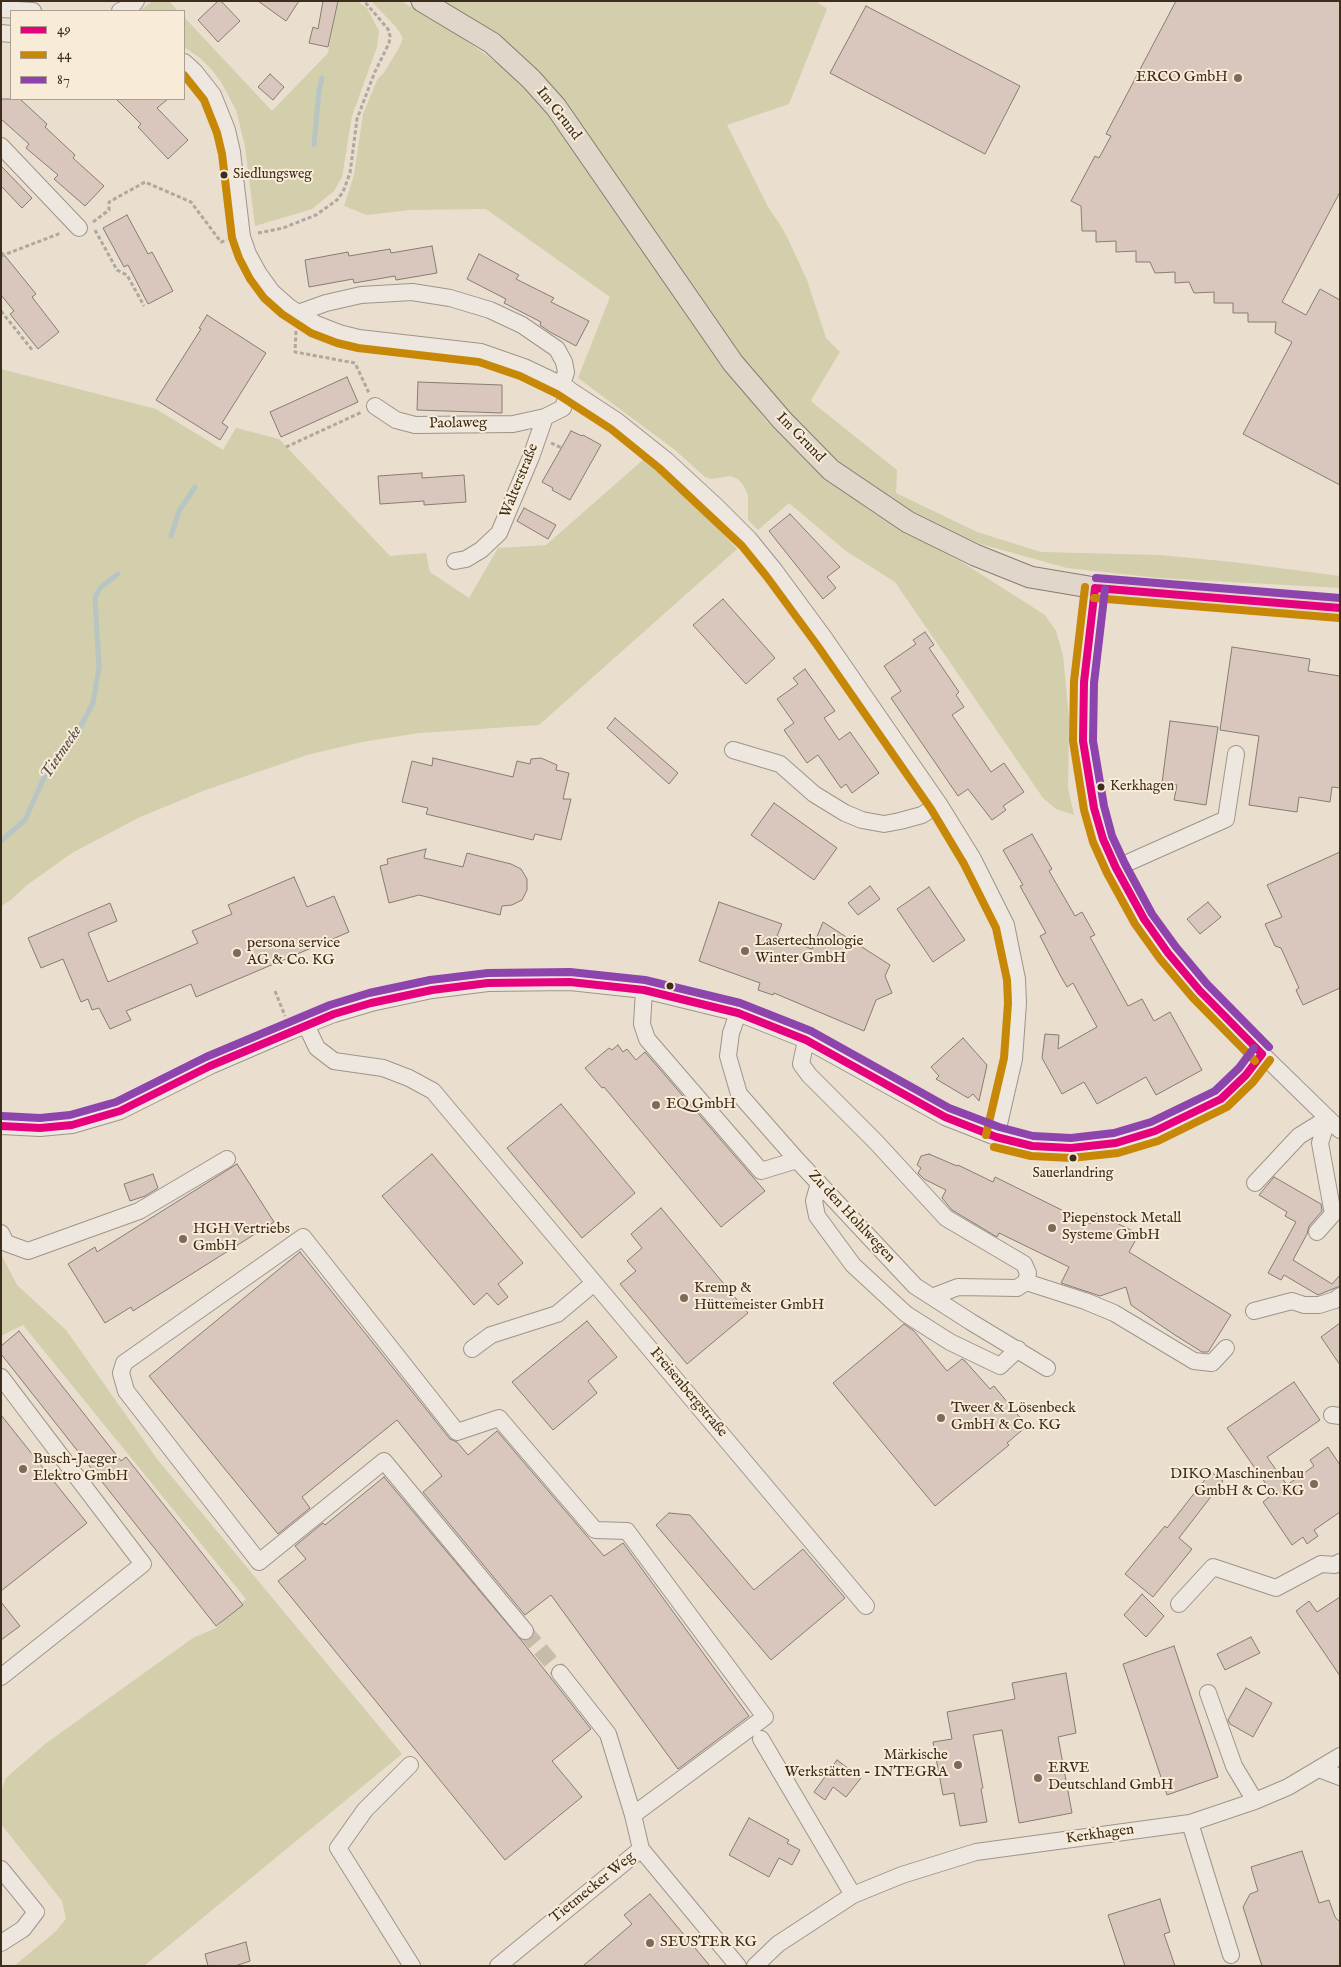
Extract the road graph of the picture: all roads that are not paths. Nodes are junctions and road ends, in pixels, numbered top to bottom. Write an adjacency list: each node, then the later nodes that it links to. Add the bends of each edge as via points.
1 (136, 1): 5 (street)
2 (422, 1): 14 (main road, Im Grund, via 492,43 550,100 733,363 831,470 908,522 975,555 1030,577)
3 (1, 9): 4 (street)
4 (17, 10)
5 (122, 10)
6 (185, 63): 9 (street, via 213,95 227,130 242,237 248,254 272,292)
7 (1, 146): 8 (street)
8 (85, 225)
9 (298, 313): 10 (street, via 316,324 359,338 481,352 524,367); 10 (street, via 361,294 412,292 450,298 490,310 522,325 552,345 565,367)
10 (565, 387): 12 (street, via 563,408); 18 (street, via 617,421 666,460 749,539 826,639)
11 (376, 406): 12 (street, Paolaweg, via 396,420 415,425 513,424)
12 (545, 416): 13 (street, Walterstraße, via 498,533 481,550)
13 (455, 561)
14 (1095, 588): 15 (main road, Im Grund); 19 (street, via 1084,682 1083,741 1094,808)
15 (1340, 608)
16 (732, 750): 18 (street, via 780,764 814,794 862,820 884,824 900,821 922,815)
17 (1236, 754): 19 (street, via 1226,819)
18 (939, 804): 28 (street, via 973,859 1006,925 1017,979 1014,1059)
19 (1116, 868): 24 (street, via 1144,919 1168,953)
20 (644, 990): 21 (street); 22 (street, via 570,982 488,984 432,990 371,1004); 30 (street, via 642,1024 647,1039 761,1172)
21 (738, 1013): 23 (street); 30 (street, Zu den Hohlwegen, via 728,1056 740,1094)
22 (298, 1028): 26 (street, via 210,1066 120,1112 64,1126); 36 (street, Freisenbergstraße, via 334,1061 384,1068 433,1091)
23 (806, 1040): 28 (street, via 945,1117); 35 (street, via 802,1064 809,1075 946,1218 1024,1264 1028,1273)
24 (1262, 1054): 25 (street); 28 (street, via 1246,1075 1220,1098 1155,1131 1116,1143 1071,1148 1032,1146)
25 (1328, 1118): 27 (street); 32 (street, via 1299,1136); 33 (street, via 1320,1143 1333,1214)
26 (1, 1126)
27 (1340, 1130)
28 (996, 1137)
29 (227, 1158): 34 (street, via 139,1212 28,1251 6,1243)
30 (797, 1160): 31 (street, Zu den Hohlwegen)
31 (820, 1183): 38 (street, Zu den Hohlwegen, via 914,1286); 42 (street, via 814,1201 817,1216 853,1265 906,1314 950,1342 1000,1366)
32 (1255, 1183)
33 (1317, 1232)
34 (1, 1234)
35 (1026, 1282): 38 (street, via 1017,1288 958,1287); 40 (street, via 1114,1313 1194,1361 1212,1362)
36 (594, 1283): 41 (street, via 556,1314 491,1335); 47 (street, Freisenbergstraße)
37 (1340, 1296): 39 (street, via 1319,1305 1292,1301)
38 (932, 1297): 42 (street, Zu den Hohlwegen)
39 (1254, 1311)
40 (1226, 1348)
41 (472, 1349)
42 (1018, 1349): 43 (street, Zu den Hohlwegen)
43 (1047, 1368)
44 (1, 1377): 50 (street, via 143,1564)
45 (1340, 1562): 46 (street, via 1321,1564 1276,1588 1213,1567)
46 (1179, 1604)
47 (866, 1606)
48 (525, 1631): 58 (street, via 384,1461 259,1562 126,1391 121,1373 124,1363 303,1237 457,1432 499,1418 595,1530 628,1531 765,1717)
49 (560, 1673): 58 (street, via 608,1734)
50 (1, 1677)
51 (1208, 1693): 57 (street, via 1234,1766)
52 (761, 1740): 62 (street)
53 (1340, 1756): 55 (street, Kerkhagen)
54 (410, 1766): 65 (street, via 366,1810 338,1848)
55 (1319, 1770): 56 (street); 57 (street, Kerkhagen)
56 (1340, 1777)
57 (1256, 1801): 59 (street, Kerkhagen)
58 (633, 1815): 60 (street)
59 (1190, 1823): 62 (street, Kerkhagen, via 976,1852 902,1875); 64 (street)
60 (641, 1849): 66 (street, Tietmecker Weg); 67 (street, Tietmecker Weg)
61 (1, 1869): 63 (street, via 36,1912 22,1929)
62 (853, 1895): 68 (street, Kerkhagen, via 778,1944)
63 (1, 1943)
64 (1231, 1955)
65 (412, 1966)
66 (498, 1966)
67 (738, 1966)
68 (755, 1966)

